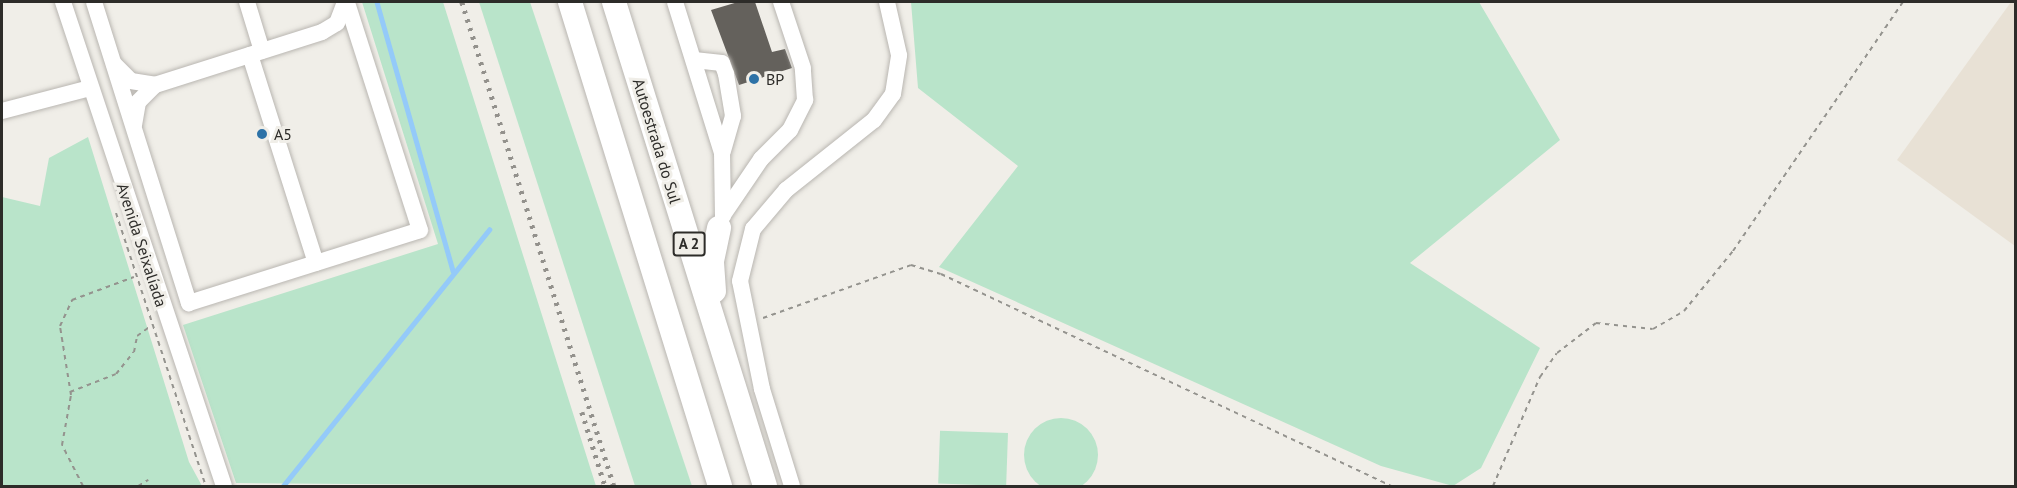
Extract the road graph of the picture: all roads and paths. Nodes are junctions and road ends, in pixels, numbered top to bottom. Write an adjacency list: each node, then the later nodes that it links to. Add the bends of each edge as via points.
1 (63, 2): 15 (street, Avenida Seixalíada)
2 (94, 2): 13 (street)
3 (247, 2): 11 (street)
4 (346, 2): 11 (street, via 330,29); 21 (street, via 420,230)
5 (570, 2): 32 (highway, A 2)
6 (614, 2): 25 (highway, Autoestrada do Sul / A 2)
7 (675, 2): 12 (street)
8 (781, 2): 20 (street, via 803,68 805,100 790,130 761,159)
9 (887, 2): 23 (street, via 899,55 892,94 874,120 786,190 753,229 740,281)
10 (1903, 2): 36 (path, via 1747,232 1684,311 1653,329 1596,323 1557,353 1540,377)
11 (256, 53): 14 (street); 21 (street, via 268,112)
12 (694, 60): 18 (street); 18 (street, via 722,63 726,75 733,116)
13 (114, 64): 14 (street, via 131,81); 17 (street)
14 (155, 85): 17 (street, via 138,102)
15 (90, 88): 16 (street); 22 (street, Avenida Seixalíada)
16 (2, 111)
17 (134, 126): 21 (street, via 189,303)
18 (722, 156): 20 (street)
19 (115, 211): 22 (path)
20 (721, 221): 25 (highway, via 712,261)
21 (316, 263)
22 (143, 275): 24 (path); 26 (path, via 72,300 60,326); 31 (street, Avenida Seixalíada)
23 (748, 323): 34 (street); 35 (path, via 911,265 941,274)
24 (151, 326): 26 (path, via 137,336 134,352 116,374); 30 (path)
25 (726, 361): 33 (highway, Autoestrada do Sul / A 2)
26 (70, 392): 28 (path, via 62,445)
27 (148, 480): 29 (path)
28 (83, 486)
29 (138, 486)
30 (206, 486)
31 (224, 486)
32 (720, 486)
33 (765, 486)
34 (792, 486)
35 (1392, 486)
36 (1493, 486)

